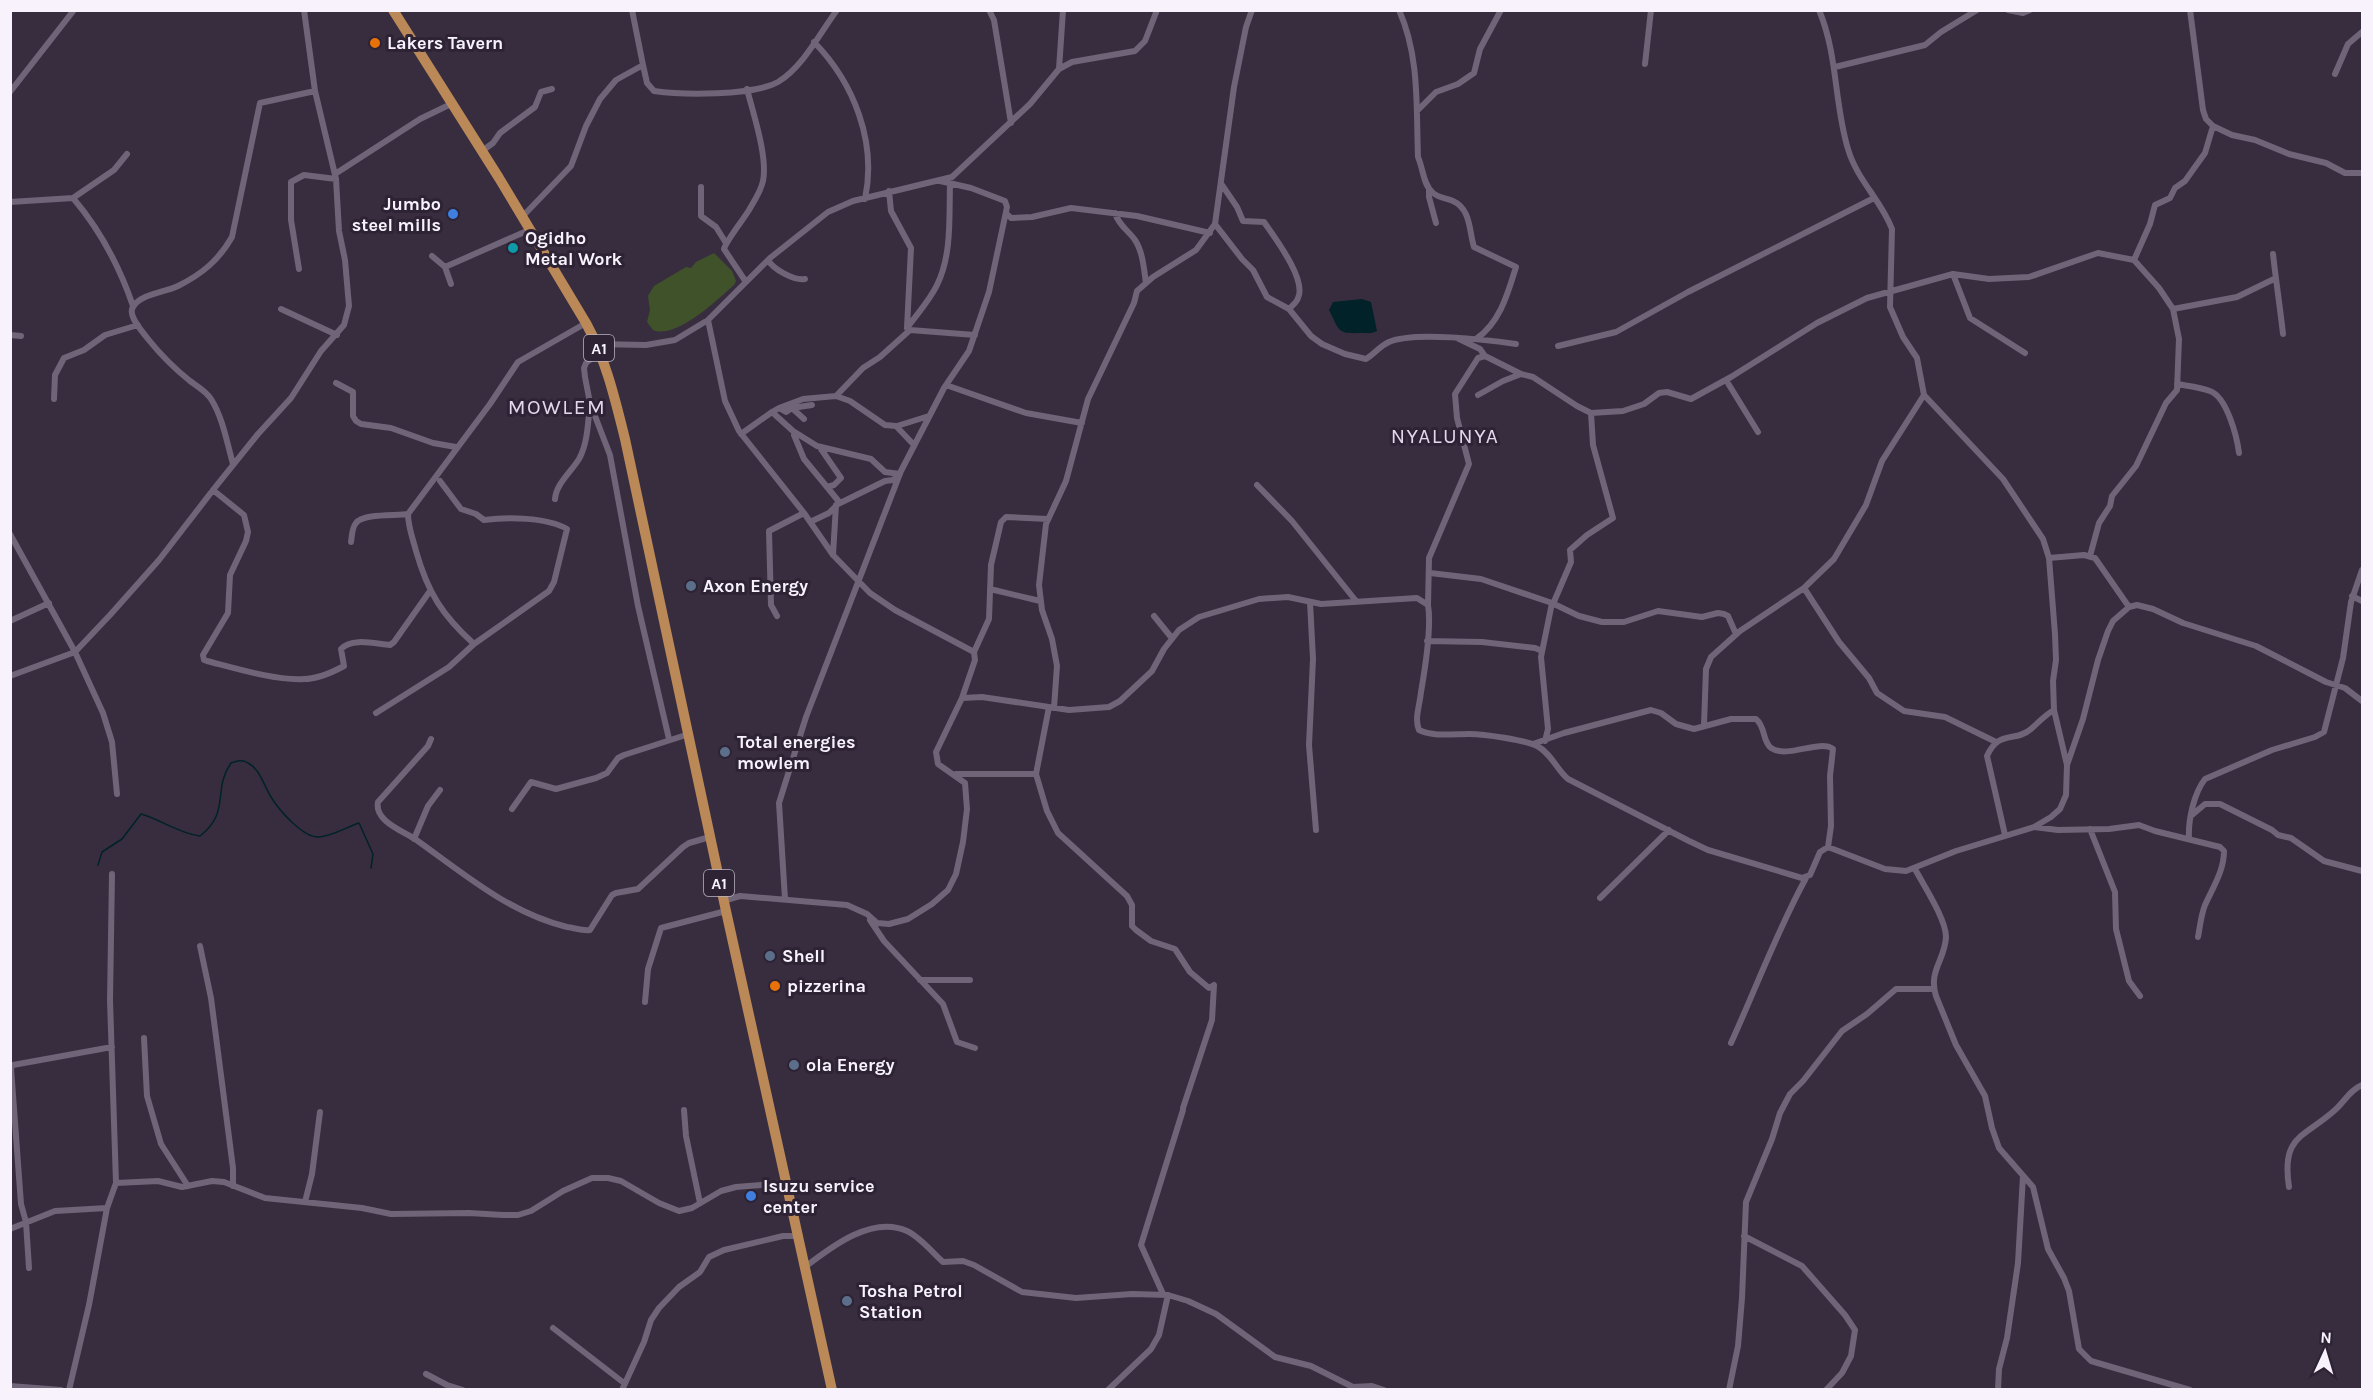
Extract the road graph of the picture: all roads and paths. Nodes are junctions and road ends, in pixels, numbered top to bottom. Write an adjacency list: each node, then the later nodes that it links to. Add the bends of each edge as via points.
1 (74, 10): 28 (street)
2 (304, 10): 27 (street)
3 (393, 10): 29 (highway, A1)
4 (632, 10): 21 (street)
5 (837, 10): 19 (street)
6 (989, 10): 31 (street)
7 (1063, 10): 23 (street)
8 (1157, 10): 23 (street, via 1145,41 1135,51 1072,62)
9 (1252, 10): 39 (street, via 1234,87)
10 (1399, 10): 30 (street, via 1414,62)
11 (1500, 10): 30 (street, via 1480,49 1474,73 1436,92)
12 (1651, 10): 20 (street)
13 (1819, 10): 22 (street)
14 (1977, 10): 22 (street, via 1925,45)
15 (2008, 10): 16 (street)
16 (2030, 10)
17 (2190, 10): 32 (street, via 2203,110)
18 (2362, 32): 24 (street, via 2348,44)
19 (814, 42): 26 (street, via 777,82); 45 (street, via 843,77 856,106 869,160)
20 (1645, 64)
21 (643, 65): 26 (street, via 654,91 709,94); 49 (street, via 615,80 586,126 571,166)
22 (1834, 67): 44 (street, via 1848,149 1854,167)
23 (1059, 69): 31 (street)
24 (2336, 74)
25 (552, 89): 33 (street, via 541,92 535,107)
26 (747, 89): 54 (street, via 761,145 764,178 739,228)
27 (315, 91): 36 (street); 68 (street, via 260,103 232,237 224,251 193,278)
28 (10, 92)
29 (451, 104): 33 (highway, A1); 36 (street, via 411,124)
30 (1416, 111): 41 (street, via 1418,158)
31 (1011, 123): 37 (street, via 952,177)
32 (2213, 126): 35 (street, via 2326,163 2345,173); 58 (street, via 2206,150 2185,181 2170,198 2155,205)
33 (481, 152): 49 (highway, A1)
34 (127, 154): 43 (street, via 114,170)
35 (2362, 173)
36 (336, 176): 60 (street, via 304,175 291,182 291,220); 78 (street, via 349,306)
37 (940, 181): 38 (street); 42 (street)
38 (950, 184): 47 (street, via 1001,198); 75 (street, via 951,230 943,267 937,286)
39 (1222, 185): 51 (street); 70 (street, via 1243,221 1264,222 1295,270 1299,292)
40 (701, 187): 54 (street, via 701,216 716,227)
41 (1429, 189): 50 (street); 82 (street, via 1461,206 1474,247 1516,267 1499,314 1486,333)
42 (889, 191): 45 (street); 75 (street, via 891,211 911,248)
43 (73, 198): 46 (street); 68 (street, via 106,242 122,271)
44 (1874, 198): 67 (street, via 1892,229); 84 (street, via 1616,332)
45 (865, 199): 57 (street, via 828,212)
46 (10, 202)
47 (1006, 213): 48 (street, via 1011,218 1032,217 1071,208); 79 (street)
48 (1115, 213): 53 (street); 65 (street, via 1119,224 1136,241)
49 (522, 217): 52 (highway, A1)
50 (1436, 223)
51 (1215, 224): 53 (street); 70 (street, via 1253,270 1268,297)
52 (529, 230): 59 (street); 73 (highway, A1)
53 (1210, 233): 65 (street, via 1196,250)
54 (726, 243): 64 (street, via 726,252)
55 (2273, 254): 63 (street)
56 (432, 256): 59 (street)
57 (768, 260): 62 (street, via 791,277); 64 (street)
58 (2134, 260): 61 (street, via 2098,253 2029,277 1989,279); 71 (street)
59 (445, 267): 66 (street)
60 (299, 269)
61 (1953, 274): 67 (street); 86 (street, via 1970,318)
62 (805, 279)
63 (2274, 279): 71 (street, via 2238,297); 76 (street)
64 (746, 282): 72 (street)
65 (1146, 283): 105 (street, via 1137,291 1088,399)
66 (451, 284)
67 (1891, 291): 89 (street, via 1816,323); 94 (street, via 1890,307 1917,358)
68 (133, 306): 74 (street)
69 (281, 309): 78 (street)
70 (1289, 309): 81 (street, via 1322,344 1357,358 1366,359 1398,340)
71 (2173, 309): 91 (street, via 2178,327)
72 (708, 320): 85 (street, via 675,340); 109 (street, via 724,401)
73 (585, 323): 85 (highway, A1); 112 (street, via 518,362)
74 (138, 325): 96 (street, via 105,334 84,350 63,358 55,375); 114 (street, via 170,363 212,400)
75 (908, 329): 79 (street); 95 (street)
76 (2283, 334)
77 (10, 335): 80 (street)
78 (337, 335): 114 (street, via 321,351 291,398)
79 (975, 335): 92 (street)
80 (21, 336)
81 (1457, 338): 82 (street); 87 (street, via 1480,349)
82 (1476, 339): 83 (street)
83 (1516, 344)
84 (1558, 346)
85 (599, 348): 97 (street, via 584,369); 164 (highway, A1, via 625,439)
86 (2025, 353)
87 (1485, 356): 88 (street); 132 (street, via 1478,358 1455,394 1469,464 1429,558)
88 (1521, 374): 93 (street); 102 (street, via 1533,377)
89 (1726, 380): 102 (street, via 1691,399 1659,393 1644,404 1623,411); 108 (street)
90 (336, 383): 112 (street, via 353,392 356,421)
91 (2177, 384): 113 (street, via 2211,391 2220,397 2237,436); 129 (street, via 2136,466 2112,496)
92 (946, 385): 103 (street); 105 (street, via 1019,411)
93 (1478, 395)
94 (1924, 395): 130 (street, via 2003,479 2043,539); 134 (street, via 1882,461 1866,506 1841,550)
95 (836, 396): 99 (street, via 803,399); 106 (street, via 885,425)
96 (54, 399)
97 (590, 403): 120 (street, via 584,446); 166 (street, via 610,455 638,606)
98 (812, 405): 100 (street)
99 (779, 408): 100 (street, via 786,412); 101 (street)
100 (792, 408): 104 (street)
101 (772, 412): 107 (street); 109 (street)
102 (1591, 413): 143 (street, via 1593,445 1613,518 1570,550 1571,562)
103 (929, 416): 106 (street); 110 (street)
104 (804, 419)
105 (1082, 423): 124 (street, via 1066,481)
106 (896, 426): 110 (street)
107 (793, 431): 111 (street); 118 (street, via 804,459)
108 (1758, 432)
109 (741, 434): 122 (street)
110 (914, 445): 115 (street)
111 (817, 446): 115 (street, via 871,459 885,472); 118 (street, via 824,450 841,478)
112 (456, 447): 123 (street)
113 (2239, 453)
114 (233, 464): 119 (street)
115 (900, 474): 121 (street); 133 (street)
116 (440, 481): 152 (street, via 461,509 483,520 524,519 567,529 553,587)
117 (1257, 485): 139 (street, via 1292,521)
118 (827, 487): 121 (street)
119 (213, 490): 136 (street, via 244,515 248,532 231,575 228,613 203,655 207,661 286,678 314,677 344,666 341,649 346,645 394,642); 154 (street, via 159,560)
120 (555, 499)
121 (838, 504): 125 (street); 128 (street)
122 (804, 513): 125 (street); 146 (street, via 769,531 771,605)
123 (408, 514): 127 (street, via 361,519 355,525); 136 (street)
124 (1048, 519): 135 (street, via 1006,517 1001,522 990,565); 138 (street)
125 (810, 522): 128 (street)
126 (10, 534): 142 (street)
127 (351, 542)
128 (833, 555): 133 (street)
129 (2090, 556): 130 (street); 145 (street)
130 (2049, 558): 161 (street, via 2055,634)
131 (2362, 570): 137 (street)
132 (1430, 573): 143 (street, via 1472,577); 144 (street)
133 (859, 584): 155 (street, via 895,610); 191 (street, via 806,717 779,803)
134 (1804, 588): 149 (street); 168 (street, via 1877,693 1904,711 1945,717)
135 (990, 589): 138 (street); 155 (street, via 989,619)
136 (430, 591): 152 (street, via 444,614)
137 (2352, 596): 140 (street); 157 (street)
138 (1040, 601): 160 (street, via 1058,666)
139 (1356, 601): 141 (street); 144 (street, via 1418,598)
140 (2362, 601)
141 (1310, 602): 150 (street, via 1288,597 1259,598 1199,617); 179 (street, via 1313,659 1309,745)
142 (49, 603): 148 (street); 154 (street)
143 (1552, 604): 149 (street, via 1602,622 1624,622 1658,611 1702,617 1718,613 1728,616); 153 (street)
144 (1428, 605): 151 (street)
145 (2129, 607): 157 (street, via 2153,609 2183,623 2256,646); 170 (street, via 2108,631)
146 (777, 616)
147 (1154, 616): 150 (street)
148 (10, 621)
149 (1736, 634): 163 (street, via 1708,663)
150 (1172, 637): 160 (street, via 1152,671 1120,701 1096,710)
151 (1427, 641): 153 (street, via 1482,642); 169 (street, via 1419,730)
152 (474, 644): 162 (street, via 448,667)
153 (1542, 651): 167 (street, via 1548,729)
154 (75, 652): 156 (street); 174 (street, via 112,742)
155 (974, 652): 158 (street)
156 (10, 676)
157 (2336, 684): 159 (street); 176 (street, via 2324,732 2205,778)
158 (962, 698): 160 (street); 171 (street, via 936,752 938,764)
159 (2362, 701)
160 (1052, 707): 172 (street)
161 (2054, 710): 168 (street, via 2027,731); 170 (street)
162 (376, 713)
163 (1704, 725): 167 (street, via 1694,729 1676,724 1651,710); 185 (street, via 1753,718 1762,725 1767,744 1775,750 1832,747)
164 (689, 734): 166 (street); 182 (highway, A1 / A1)
165 (431, 738): 184 (street, via 377,805 390,824)
166 (669, 740): 175 (street, via 624,754 607,773 596,778 556,789 531,782)
167 (1545, 741): 169 (street)
168 (1996, 742): 181 (street, via 1987,762)
169 (1532, 744): 180 (street, via 1544,750 1569,779)
170 (2067, 765): 177 (street, via 2066,795 2060,809)
171 (955, 774): 172 (street); 193 (street, via 965,783 967,809 956,874 948,890 933,904 898,922 878,923)
172 (1036, 774): 223 (street, via 1058,833 1127,896 1132,905 1132,926 1151,941 1174,949 1190,972 1209,988 1214,985 1212,1020 1141,1245)
173 (440, 790): 184 (street, via 428,806)
174 (117, 794)
175 (512, 809)
176 (2191, 816): 183 (street); 187 (street, via 2205,804 2220,804 2291,838 2324,861)
177 (2034, 827): 178 (street); 181 (street)
178 (2090, 829): 183 (street, via 2139,825); 199 (street, via 2115,892 2116,929 2129,981)
179 (1316, 830)
180 (1669, 830): 189 (street, via 1708,850); 190 (street)
181 (2006, 835): 186 (street)
182 (710, 837): 184 (street, via 683,847 638,889 612,895 587,931 540,919 516,908); 192 (highway, A1 / A1)
183 (2189, 838): 194 (street, via 2220,848 2224,853)
184 (414, 839)
185 (1828, 847): 186 (street, via 1885,869); 189 (street, via 1820,852)
186 (1915, 869): 198 (street, via 1945,932 1934,973)
187 (2362, 871)
188 (112, 874): 203 (street)
189 (1806, 878): 202 (street, via 1785,916)
190 (1600, 898)
191 (785, 899): 192 (street, via 740,896); 193 (street, via 847,905)
192 (724, 906): 200 (street, via 661,927 648,969); 210 (highway, A1 / A1)
193 (867, 914): 196 (street, via 884,941)
194 (2198, 938)
195 (201, 946): 212 (street, via 211,998)
196 (920, 980): 197 (street); 204 (street, via 943,1004 957,1042)
197 (970, 980)
198 (1934, 989): 208 (street, via 1946,1025 1985,1096 1999,1148); 220 (street, via 1907,987 1893,991 1842,1031 1790,1094 1749,1190)
199 (2140, 996)
200 (645, 1002)
201 (144, 1038): 211 (street, via 147,1096 161,1144)
202 (1731, 1043)
203 (112, 1047): 209 (street); 217 (street, via 13,1065 21,1204)
204 (975, 1048)
205 (2362, 1085): 213 (street, via 2298,1137 2286,1167)
206 (684, 1110): 215 (street)
207 (320, 1112): 214 (street)
208 (2023, 1176): 236 (street, via 2018,1263); 237 (street, via 2033,1188 2048,1249 2067,1285 2079,1349 2084,1356 2104,1366)
209 (116, 1183): 211 (street, via 143,1180); 216 (street)
210 (786, 1183): 215 (street, via 736,1187); 219 (highway, A1)
211 (188, 1186): 212 (street, via 212,1180)
212 (233, 1186): 214 (street, via 265,1198)
213 (2289, 1187)
214 (305, 1202): 215 (street, via 404,1215 518,1215 581,1182 608,1178 634,1186 672,1209 686,1210)
215 (700, 1203)
216 (107, 1208): 217 (street, via 55,1211); 229 (street)
217 (26, 1222): 218 (street); 222 (street)
218 (10, 1229)
219 (798, 1236): 221 (highway, A1); 227 (street, via 783,1236 709,1257 700,1272 674,1291 651,1320)
220 (1744, 1236): 234 (street, via 1738,1346); 235 (street, via 1802,1266 1856,1330 1851,1356 1842,1373)
221 (805, 1267): 223 (street, via 853,1235 891,1227 910,1232 944,1262 974,1265 1022,1292 1076,1298); 231 (highway, A1)
222 (29, 1268)
223 (1166, 1294): 232 (street, via 1159,1335 1151,1349); 233 (street, via 1216,1314 1275,1357 1302,1362 1353,1387)
224 (553, 1328): 227 (street)
225 (426, 1374): 230 (street)
226 (10, 1386): 228 (street)
227 (623, 1386)
228 (61, 1389)
229 (69, 1389)
230 (463, 1389)
231 (832, 1389)
232 (1108, 1389)
233 (1384, 1389)
234 (1729, 1389)
235 (1826, 1389)
236 (1998, 1389)
237 (2190, 1389)

